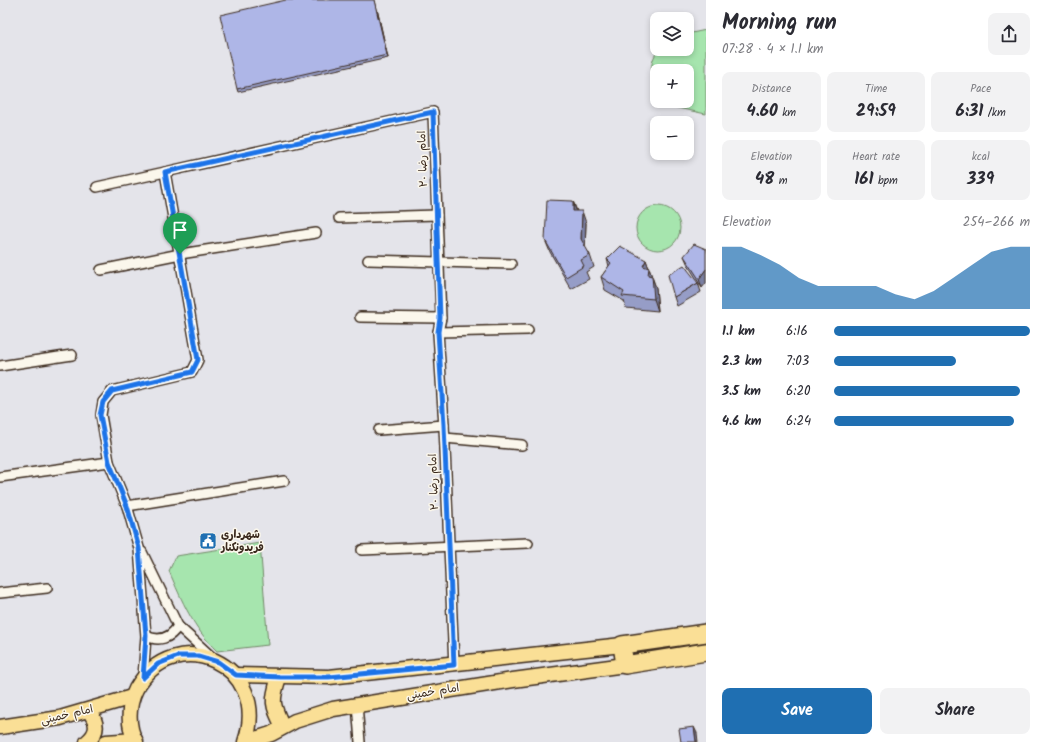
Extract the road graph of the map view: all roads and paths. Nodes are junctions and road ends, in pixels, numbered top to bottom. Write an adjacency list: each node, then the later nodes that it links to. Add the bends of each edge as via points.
1 (165, 172): 2 (street); 3 (street, امام رضا ۲۰, via 433,112); 6 (street)
2 (97, 187)
3 (437, 214): 4 (street); 8 (street, امام رضا ۲۰)
4 (339, 218)
5 (316, 233): 6 (street)
6 (180, 254): 10 (street); 21 (street, via 198,355 196,365 192,372 112,391 106,397 100,415)
7 (368, 260): 8 (street)
8 (439, 262): 9 (street); 12 (street, امام رضا ۲۰)
9 (511, 264)
10 (101, 270)
11 (360, 317): 12 (street)
12 (440, 318): 14 (street, امام رضا ۲۰)
13 (528, 330): 14 (street)
14 (438, 332): 17 (street, امام رضا ۲۰)
15 (72, 355): 16 (street)
16 (0, 366)
17 (444, 425): 18 (street); 19 (street, امام رضا ۲۰)
18 (379, 430)
19 (445, 438): 20 (street); 26 (street, امام رضا ۲۰)
20 (522, 445)
21 (109, 462): 22 (street); 24 (street)
22 (0, 477)
23 (284, 481): 24 (street)
24 (127, 506): 27 (street)
25 (528, 543): 26 (street)
26 (449, 546): 28 (street); 37 (street, امام رضا ۲۰)
27 (139, 548): 31 (street); 33 (street)
28 (362, 550)
29 (47, 588): 30 (street)
30 (0, 593)
31 (178, 626): 33 (street, via 170,636 164,638); 36 (street)
32 (706, 633): 34 (highway)
33 (146, 636): 41 (street)
34 (622, 645): 37 (main road); 38 (highway)
35 (706, 652): 38 (highway)
36 (218, 662): 39 (main road); 41 (main road, via 198,656 178,656 158,664)
37 (454, 665): 40 (main road, via 329,677)
38 (625, 665): 43 (main road, امام خمینی)
39 (236, 675): 40 (main road); 50 (main road, via 244,687 250,708 249,729)
40 (280, 677): 46 (main road, via 273,706)
41 (143, 678): 42 (main road)
42 (132, 697): 44 (main road, امام خمینی); 47 (main road, via 129,711 130,726)
43 (356, 704): 46 (main road, امام خمینی, via 333,708 295,721); 51 (street)
44 (88, 711): 45 (main road, امام خمینی); 48 (main road, via 95,720 97,729)
45 (0, 727)
46 (283, 728): 50 (main road, امام خمینی)
47 (135, 741): 49 (main road)
48 (87, 742)
49 (106, 742)
50 (245, 742)
51 (360, 742)

